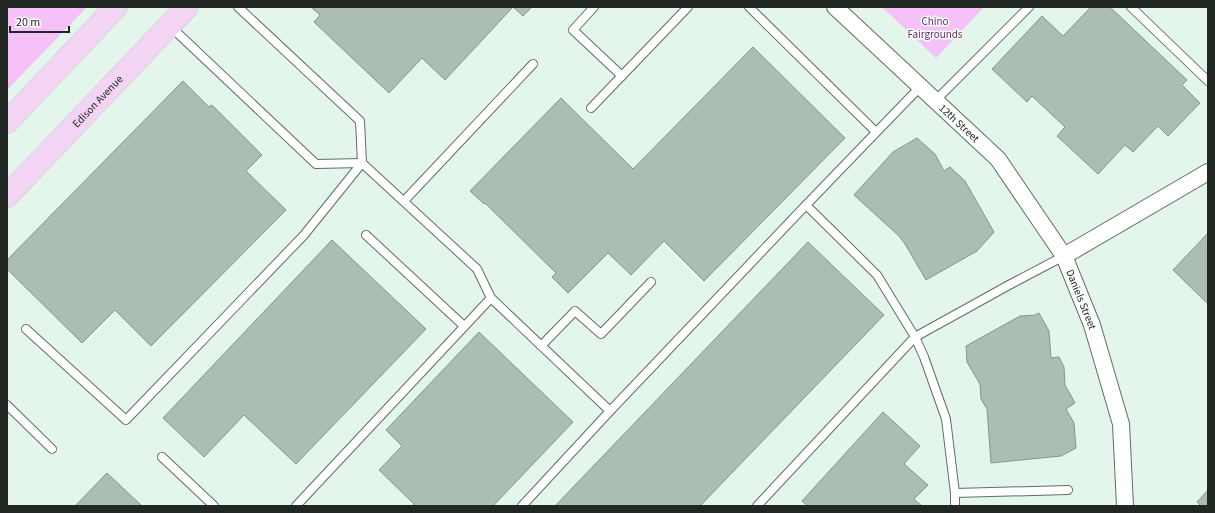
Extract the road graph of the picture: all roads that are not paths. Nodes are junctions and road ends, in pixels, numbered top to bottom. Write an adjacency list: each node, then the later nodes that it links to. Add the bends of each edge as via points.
1 (116, 7): 17 (main road)
2 (187, 7): 10 (main road, Edison Avenue)
3 (238, 7): 19 (lane, via 360,121)
4 (594, 7): 12 (lane, via 573,30)
5 (688, 7): 12 (lane)
6 (749, 7): 18 (lane)
7 (835, 7): 14 (street, 12th Street)
8 (1029, 7): 15 (lane)
9 (1131, 7): 13 (lane)
10 (169, 26): 19 (lane, via 316,164); 21 (main road, Edison Avenue)
11 (533, 64): 22 (lane)
12 (622, 76): 16 (lane)
13 (1208, 81)
14 (920, 86): 15 (street, 12th Street); 18 (lane)
15 (935, 101): 25 (street, 12th Street, via 998,159)
16 (591, 108)
17 (7, 122)
18 (876, 132): 23 (lane)
19 (362, 163): 22 (lane); 29 (lane, via 304,235 126,420)
20 (1208, 172): 25 (street, Daniels Street)
21 (7, 196)
22 (404, 201): 27 (lane, via 477,269)
23 (806, 205): 30 (lane, via 877,275); 33 (lane)
24 (366, 235): 28 (lane)
25 (1064, 256): 30 (lane); 43 (street, Daniels Street, via 1092,325 1120,424)
26 (651, 282): 31 (lane, via 601,334 575,311)
27 (491, 298): 28 (lane); 31 (lane)
28 (464, 326): 39 (lane)
29 (26, 329)
30 (915, 337): 37 (lane, via 946,419); 41 (lane)
31 (541, 346): 33 (lane)
32 (7, 405): 34 (lane)
33 (610, 411): 40 (lane)
34 (52, 449)
35 (162, 457): 38 (lane)
36 (1068, 490): 37 (lane)
37 (955, 493): 42 (lane)
38 (214, 506)
39 (296, 506)
40 (522, 506)
41 (758, 506)
42 (954, 506)
43 (1125, 506)

